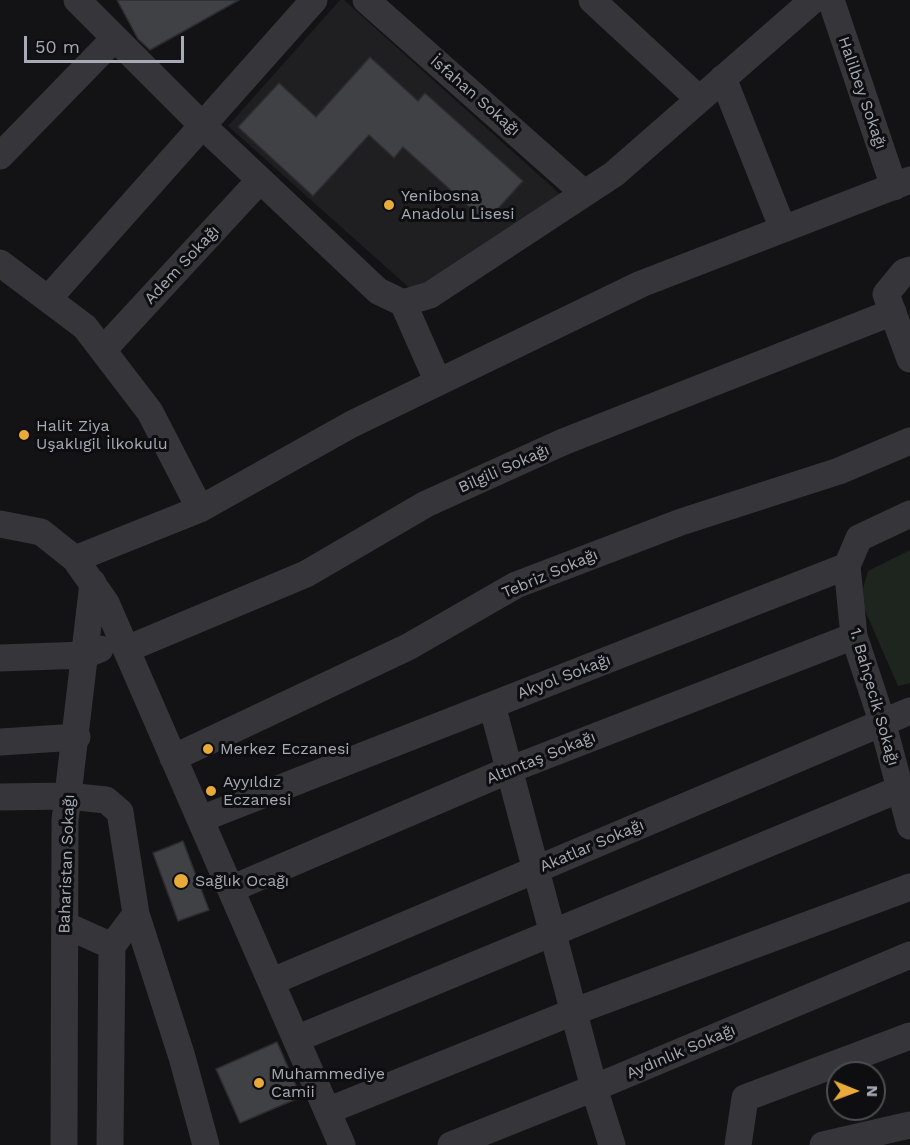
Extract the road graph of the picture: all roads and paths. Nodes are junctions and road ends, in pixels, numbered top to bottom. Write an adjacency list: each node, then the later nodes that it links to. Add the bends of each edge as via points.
1 (77, 0): 7 (street)
2 (314, 0): 10 (street)
3 (366, 0): 14 (street, İsfahan Sokağı)
4 (592, 0): 9 (street)
5 (831, 0): 13 (street, Halilbey Sokağı)
6 (796, 5): 8 (street)
7 (115, 38): 10 (street); 11 (street)
8 (723, 78): 9 (street); 15 (street)
9 (699, 99): 14 (street, via 614,174)
10 (202, 125): 12 (street); 18 (street)
11 (0, 156)
12 (260, 180): 19 (street, via 378,291); 21 (street, Adem Sokağı)
13 (902, 184): 15 (street)
14 (584, 193): 19 (street, via 430,295)
15 (783, 229): 23 (street, via 641,284)
16 (0, 263): 18 (street)
17 (910, 270): 20 (street, via 886,294)
18 (48, 299): 21 (street, via 85,327)
19 (403, 303): 23 (street)
20 (892, 312): 22 (street); 32 (street, Bilgili Sokağı, via 563,442 426,504 306,574)
21 (103, 350): 25 (street, via 150,412)
22 (910, 359)
23 (438, 382): 25 (street, via 352,424)
24 (910, 441): 40 (street, Tebriz Sokağı, via 839,471 681,522 516,585 408,647)
25 (200, 509): 28 (street)
26 (910, 514): 29 (street, via 859,538)
27 (0, 524): 28 (street, via 41,532)
28 (75, 559): 30 (street)
29 (847, 566): 31 (street, 1. Bahçecik Sokağı); 35 (street, Akyol Sokağı)
30 (93, 583): 32 (street); 33 (street, Baharistan Sokağı)
31 (854, 636): 37 (street, 1. Bahçecik Sokağı); 41 (street, Altıntaş Sokağı)
32 (125, 644): 33 (street, Bilgili Sokağı); 40 (street)
33 (85, 655): 34 (street, Bilgili Sokağı); 38 (street, Baharistan Sokağı)
34 (0, 658)
35 (492, 705): 41 (street); 45 (street, Akyol Sokağı)
36 (910, 711): 37 (street, Akatlar Sokağı)
37 (882, 721): 42 (street, 1. Bahçecik Sokağı); 47 (street, Akatlar Sokağı)
38 (77, 737): 39 (street); 44 (street, Baharistan Sokağı)
39 (0, 742)
40 (173, 758): 45 (street)
41 (509, 770): 47 (street); 49 (street, Altıntaş Sokağı)
42 (900, 789): 46 (street, 1. Bahçecik Sokağı); 52 (street)
43 (0, 796): 44 (street)
44 (68, 796): 50 (street, via 106,800 120,812); 51 (street, Baharistan Sokağı)
45 (201, 819): 49 (street)
46 (910, 826)
47 (536, 870): 52 (street); 55 (street, Akatlar Sokağı)
48 (910, 887): 56 (street)
49 (231, 889): 55 (street)
50 (136, 914): 53 (street); 65 (street)
51 (65, 925): 53 (street); 63 (street, Baharistan Sokağı)
52 (552, 933): 56 (street); 58 (street)
53 (112, 946): 64 (street)
54 (910, 955): 59 (street, Aydınlık Sokağı)
55 (273, 981): 58 (street)
56 (573, 1012): 59 (street); 60 (street)
57 (910, 1036): 69 (street, via 745,1098)
58 (296, 1039): 60 (street)
59 (594, 1088): 67 (street, Aydınlık Sokağı); 68 (street)
60 (327, 1111): 66 (street)
61 (910, 1125): 62 (street)
62 (829, 1144)
63 (64, 1145)
64 (110, 1145)
65 (206, 1145)
66 (342, 1145)
67 (451, 1145)
68 (612, 1145)
69 (738, 1145)

